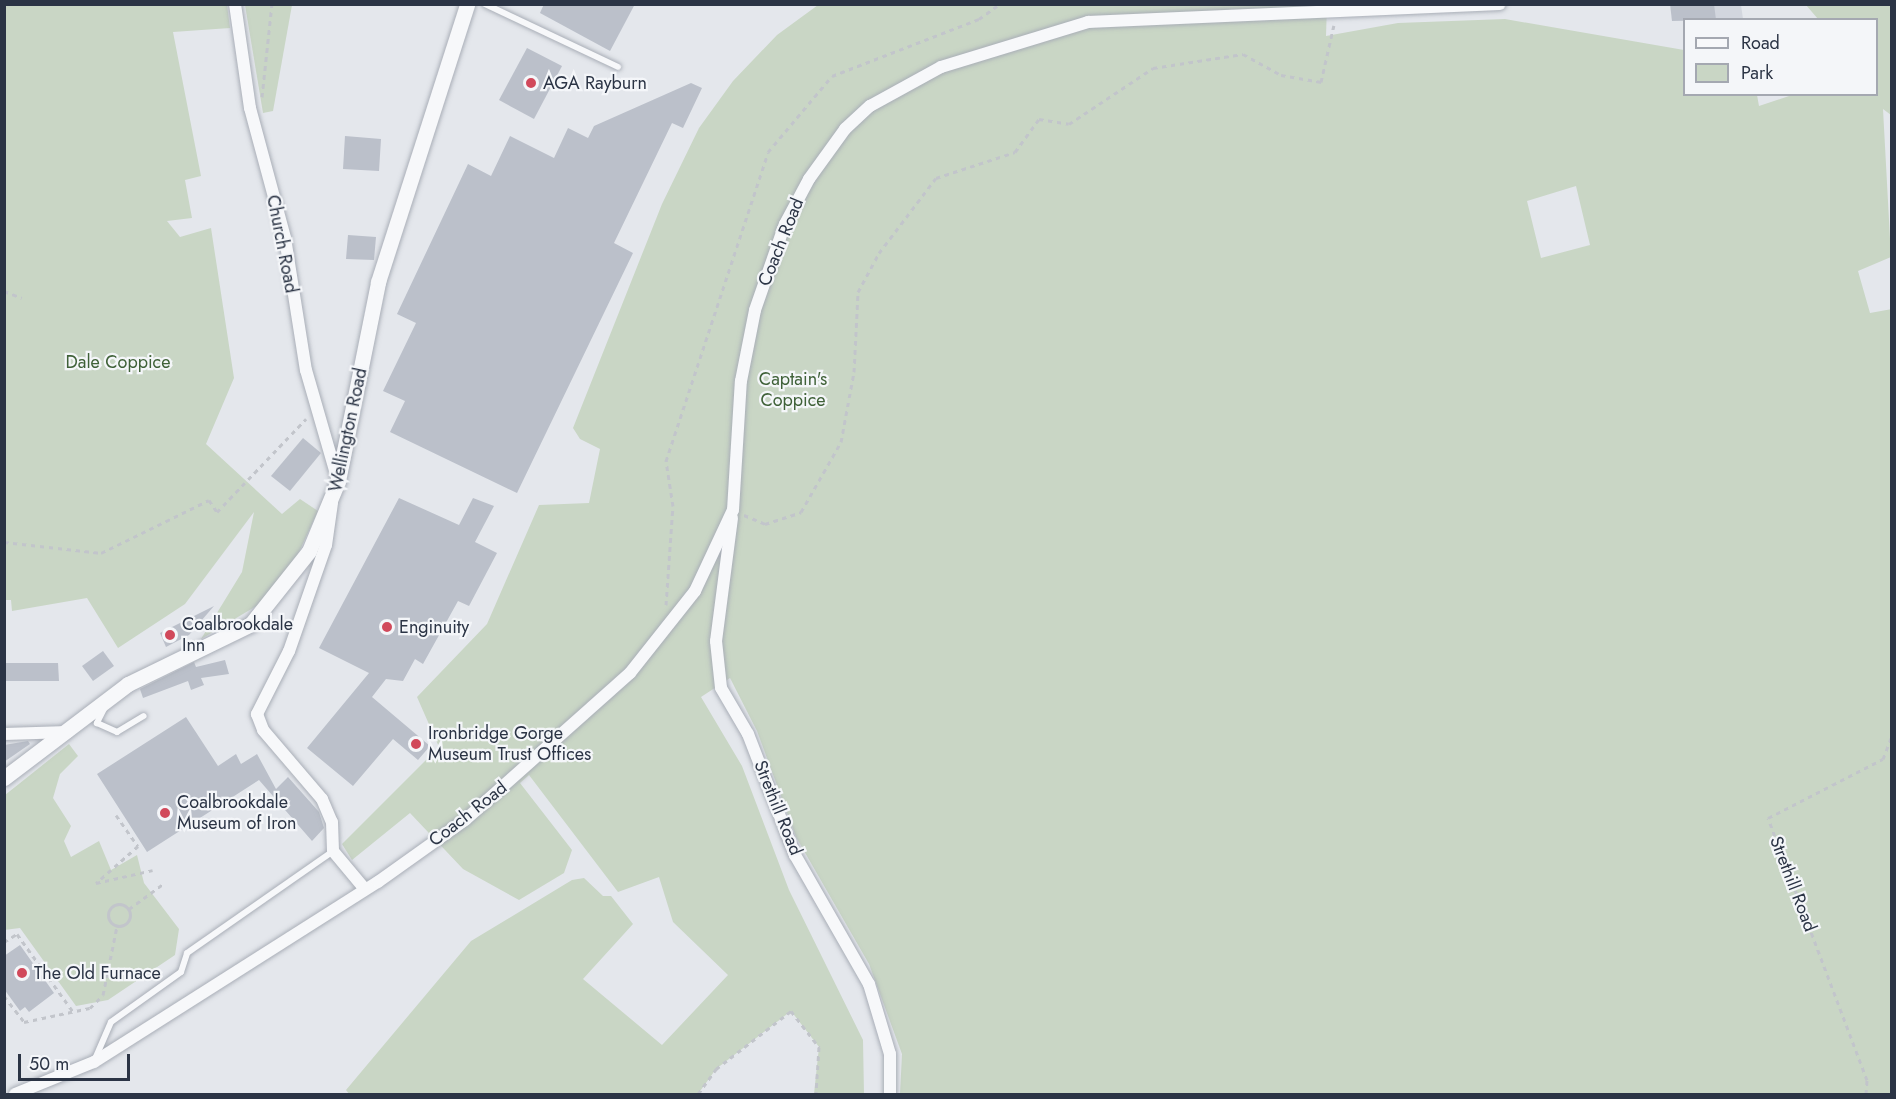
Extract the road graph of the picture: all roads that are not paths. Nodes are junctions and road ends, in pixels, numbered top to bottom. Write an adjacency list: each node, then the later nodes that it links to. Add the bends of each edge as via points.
1 (235, 4): 6 (street, Church Road, via 253,118 285,238 315,408)
2 (467, 4): 6 (street, Wellington Road, via 378,282)
3 (485, 4): 5 (lane)
4 (1500, 4): 8 (street, Coach Road, via 1337,8 1088,22 941,67 870,106 845,129 809,179 785,224 754,310 734,440)
5 (618, 68)
6 (338, 481): 7 (street, Wellington Road)
7 (332, 502): 9 (street, Wellington Road, via 294,575 251,624 220,644 152,670); 14 (street, via 326,545 289,651 257,714 263,730 322,799 332,822)
8 (733, 510): 15 (street, Coach Road, via 695,591 630,673 465,820); 18 (street, Strethill Road, via 716,641 721,688 748,734 795,855 869,984 890,1054)
9 (107, 700): 10 (lane, via 97,723 117,732); 11 (street, Wellington Road)
10 (144, 716)
11 (68, 732): 12 (street); 13 (street, Wellington Road)
12 (4, 734)
13 (4, 778)
14 (333, 851): 15 (street); 16 (lane, via 188,953 181,972 111,1022)
15 (364, 888): 16 (street, Coach Road)
16 (94, 1062): 17 (street, Coach Road)
17 (15, 1095)
18 (890, 1095)

